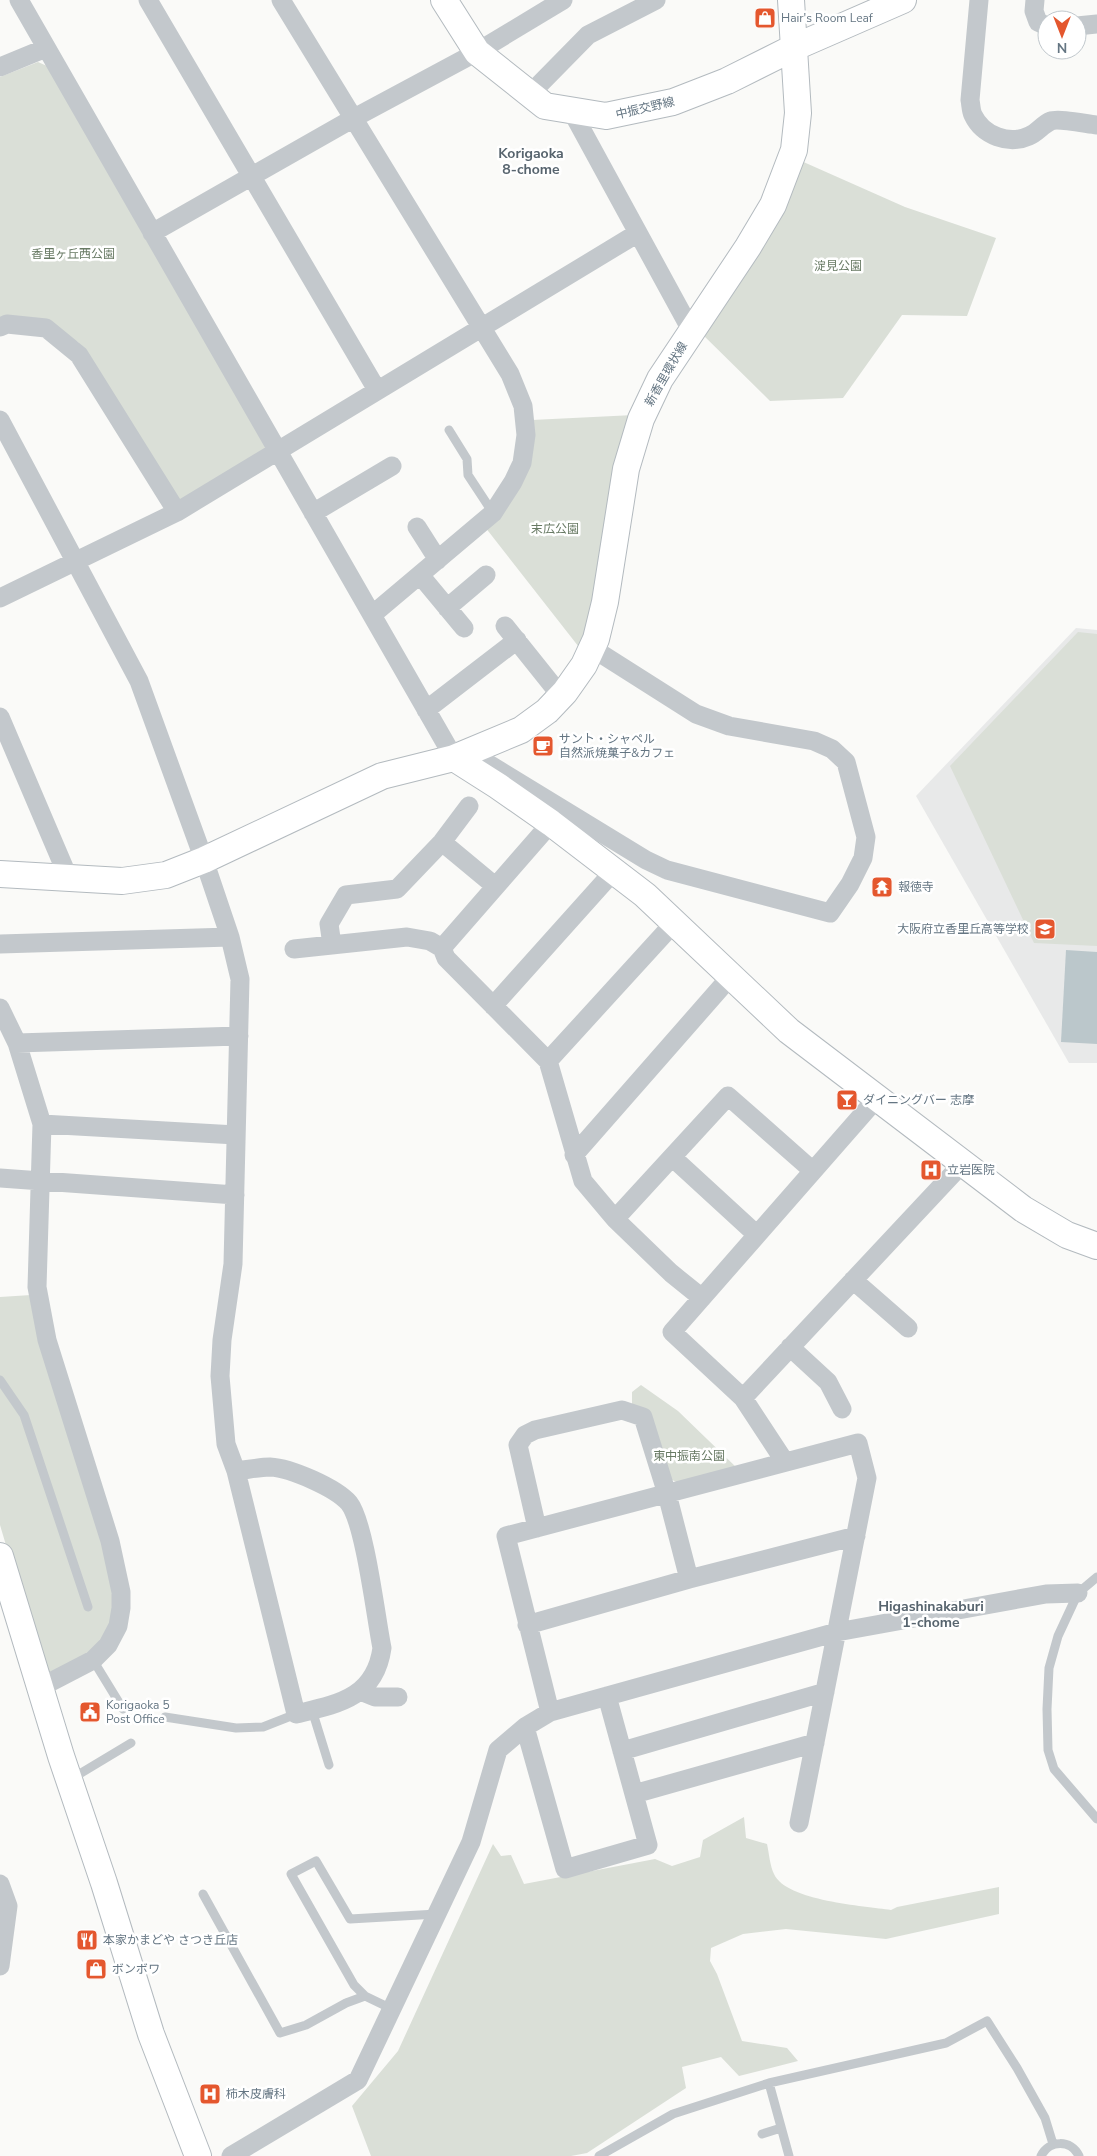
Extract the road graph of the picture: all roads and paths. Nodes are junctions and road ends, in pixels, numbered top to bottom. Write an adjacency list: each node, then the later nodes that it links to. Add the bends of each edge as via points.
1 (19, 0): 12 (street)
2 (148, 0): 20 (street)
3 (281, 0): 18 (street)
4 (444, 0): 14 (street, 中振交野線)
5 (563, 0): 14 (street)
6 (656, 0): 16 (street, via 588,35)
7 (791, 0): 13 (street, 新香里環状線)
8 (903, 0): 13 (street, 中振交野線)
9 (979, 0): 19 (street, via 970,100 974,116 984,128 1000,139 1017,141 1051,121)
10 (1035, 0): 11 (street)
11 (1037, 19)
12 (46, 48): 15 (street); 21 (street)
13 (793, 48): 17 (street, 中振交野線, via 727,81 673,102 606,116); 25 (street, 新香里環状線, via 798,113 794,150 784,182 748,247)
14 (477, 52): 16 (street, 中振交野線); 18 (street)
15 (0, 66)
16 (530, 94): 17 (street, 中振交野線, via 545,106)
17 (570, 110): 22 (street)
18 (354, 118): 20 (street); 24 (street)
19 (1097, 125)
20 (252, 176): 21 (street); 26 (street)
21 (152, 233): 29 (street)
22 (638, 233): 24 (street); 25 (street)
23 (0, 327): 31 (street, via 7,324 46,328 79,355)
24 (481, 327): 26 (street); 33 (street, via 510,374 523,406 526,435 522,463)
25 (692, 330): 43 (street, 新香里環状線, via 660,379 641,419 626,469 605,602)
26 (377, 390): 29 (street)
27 (0, 420): 36 (street)
28 (449, 430): 33 (lane, via 467,459 468,475)
29 (276, 450): 31 (street); 32 (street)
30 (392, 466): 32 (street)
31 (177, 512): 36 (street)
32 (313, 513): 41 (street)
33 (493, 513): 35 (street)
34 (417, 526): 35 (street)
35 (438, 560): 37 (street)
36 (76, 561): 39 (street); 51 (street, via 139,681)
37 (420, 575): 40 (street); 41 (street)
38 (486, 575): 40 (street)
39 (0, 598)
40 (447, 608): 42 (street)
41 (372, 615): 45 (street)
42 (464, 628)
43 (592, 648): 44 (street, 新香里環状線, via 584,665); 47 (street, via 696,714 729,726 814,741 832,749 846,762 866,837 863,858 830,913 667,870)
44 (561, 696): 45 (street, via 511,633); 47 (street, 新香里環状線, via 521,730)
45 (426, 710): 47 (street)
46 (0, 717): 54 (street)
47 (461, 755): 49 (street); 51 (street, 新香里環状線, via 382,776)
48 (469, 806): 50 (street)
49 (551, 824): 52 (street); 55 (street)
50 (442, 842): 55 (street); 59 (street, via 397,889 346,895 328,924)
51 (204, 860): 54 (street, 新香里環状線, via 166,875 131,880); 57 (street)
52 (614, 871): 56 (street, via 645,894); 63 (street)
53 (0, 874): 54 (street, 新香里環状線)
54 (69, 879)
55 (495, 886): 60 (street)
56 (674, 923): 62 (street); 67 (street)
57 (230, 937): 58 (street); 65 (street, via 240,979)
58 (0, 944)
59 (332, 945): 60 (street, via 407,937 430,941); 61 (street)
60 (442, 948): 63 (street, via 446,958)
61 (294, 949)
62 (731, 976): 68 (street, via 789,1031); 71 (street)
63 (493, 1006): 67 (street)
64 (0, 1008): 66 (street)
65 (239, 1036): 66 (street); 70 (street)
66 (17, 1043): 69 (street)
67 (548, 1061): 71 (street)
68 (878, 1098): 73 (street); 74 (street)
69 (42, 1124): 70 (street); 76 (street)
70 (236, 1135): 77 (street)
71 (574, 1155): 78 (street, via 583,1181)
72 (672, 1157): 74 (street, via 728,1096); 78 (street); 79 (street)
73 (963, 1163): 80 (street, via 1023,1209 1067,1235); 81 (street)
74 (813, 1172): 79 (street)
75 (0, 1178): 76 (street)
76 (40, 1182): 77 (street); 100 (street, via 37,1287 41,1314 110,1541 120,1592 118,1626 108,1645)
77 (235, 1196): 89 (street, via 233,1264 220,1376 226,1444)
78 (615, 1219): 82 (street)
79 (757, 1235): 82 (street)
80 (1097, 1246)
81 (853, 1280): 83 (street); 84 (street)
82 (702, 1298): 86 (street, via 672,1332)
83 (908, 1328)
84 (790, 1347): 86 (street); 87 (street, via 828,1382)
85 (0, 1380): 97 (lane, via 24,1415)
86 (743, 1398): 88 (street)
87 (842, 1409)
88 (785, 1462): 90 (street); 92 (street, via 858,1443 867,1478)
89 (236, 1471): 102 (street, via 271,1467 305,1476 332,1489 350,1504 360,1527 382,1648 379,1665 370,1682); 107 (street)
90 (667, 1494): 91 (street); 91 (street, via 643,1417 622,1410 534,1430 525,1435 518,1445); 95 (street)
91 (537, 1528): 98 (street, via 506,1536)
92 (856, 1536): 95 (street); 99 (street)
93 (2, 1565): 101 (street)
94 (1097, 1577): 96 (lane)
95 (689, 1579): 98 (street)
96 (1078, 1593): 99 (street, via 1046,1594); 117 (lane, via 1058,1636 1049,1668 1048,1750 1054,1769)
97 (88, 1607)
98 (527, 1625): 108 (street)
99 (837, 1632): 103 (street); 104 (street)
100 (93, 1660): 101 (street); 106 (lane)
101 (41, 1687): 115 (street)
102 (360, 1691): 105 (street, via 375,1697); 107 (street, via 332,1705)
103 (825, 1692): 112 (street); 113 (street)
104 (607, 1696): 108 (street); 113 (street)
105 (398, 1697)
106 (123, 1709)
107 (304, 1712): 109 (lane, via 263,1727 236,1728); 114 (lane)
108 (550, 1712): 110 (street)
109 (165, 1717)
110 (526, 1727): 116 (street, via 565,1869 648,1845); 121 (street, via 498,1750 471,1842)
111 (131, 1743): 115 (lane)
112 (815, 1743): 116 (street); 118 (street)
113 (622, 1751): 116 (street)
114 (329, 1765)
115 (70, 1780): 129 (street, via 151,2034)
116 (634, 1794)
117 (1097, 1818)
118 (799, 1823)
119 (0, 1884): 122 (street, via 8,1906)
120 (203, 1894): 123 (lane, via 280,2033 306,2025)
121 (437, 1914): 123 (lane, via 350,1919 316,1861 291,1874 354,1985); 124 (street)
122 (0, 1966)
123 (365, 1996): 124 (lane)
124 (392, 2009): 130 (street, via 358,2080)
125 (769, 2083): 126 (lane); 128 (lane, via 946,2042 987,2021 1045,2118); 131 (lane, via 673,2114)
126 (781, 2128): 127 (lane); 132 (lane)
127 (762, 2134)
128 (1053, 2144): 133 (lane); 134 (lane, via 1067,2144)
129 (198, 2156)
130 (231, 2156)
131 (599, 2156)
132 (789, 2156)
133 (1041, 2156)
134 (1079, 2156)

